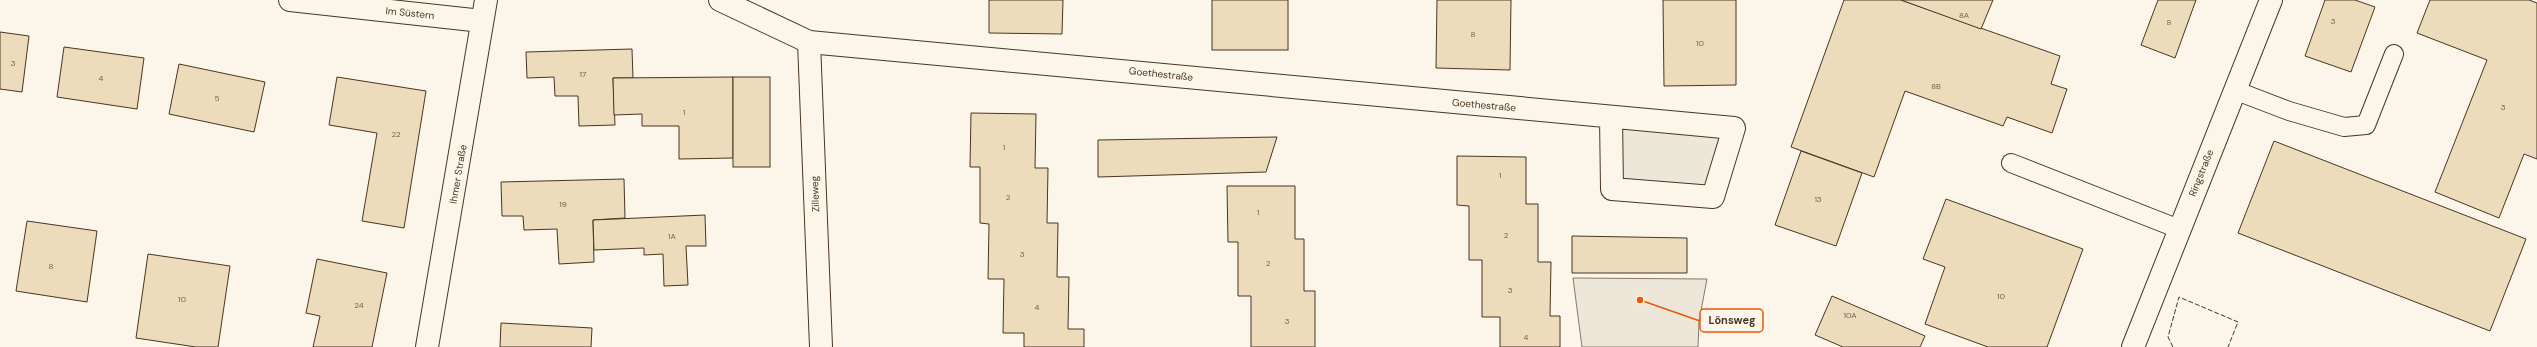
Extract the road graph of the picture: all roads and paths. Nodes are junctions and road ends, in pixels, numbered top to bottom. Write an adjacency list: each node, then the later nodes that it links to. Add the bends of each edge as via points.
1 (290, 0): 4 (street, Im Süstern)
2 (720, 0): 5 (street, Goethestraße)
3 (2271, 0): 7 (street, Ringstraße)
4 (484, 10): 11 (street, Ihmer Straße, via 461,159)
5 (809, 42): 8 (street, Goethestraße); 12 (street, Zilleweg)
6 (2394, 54): 7 (lane, via 2366,125 2344,127 2288,111)
7 (2234, 90): 10 (street, Ringstraße)
8 (1611, 116): 8 (street, Goethestraße, via 1734,128 1713,197 1612,189)
9 (2011, 163): 10 (lane)
10 (2179, 229): 13 (street, Ringstraße)
11 (427, 347)
12 (821, 347)
13 (2133, 347)

